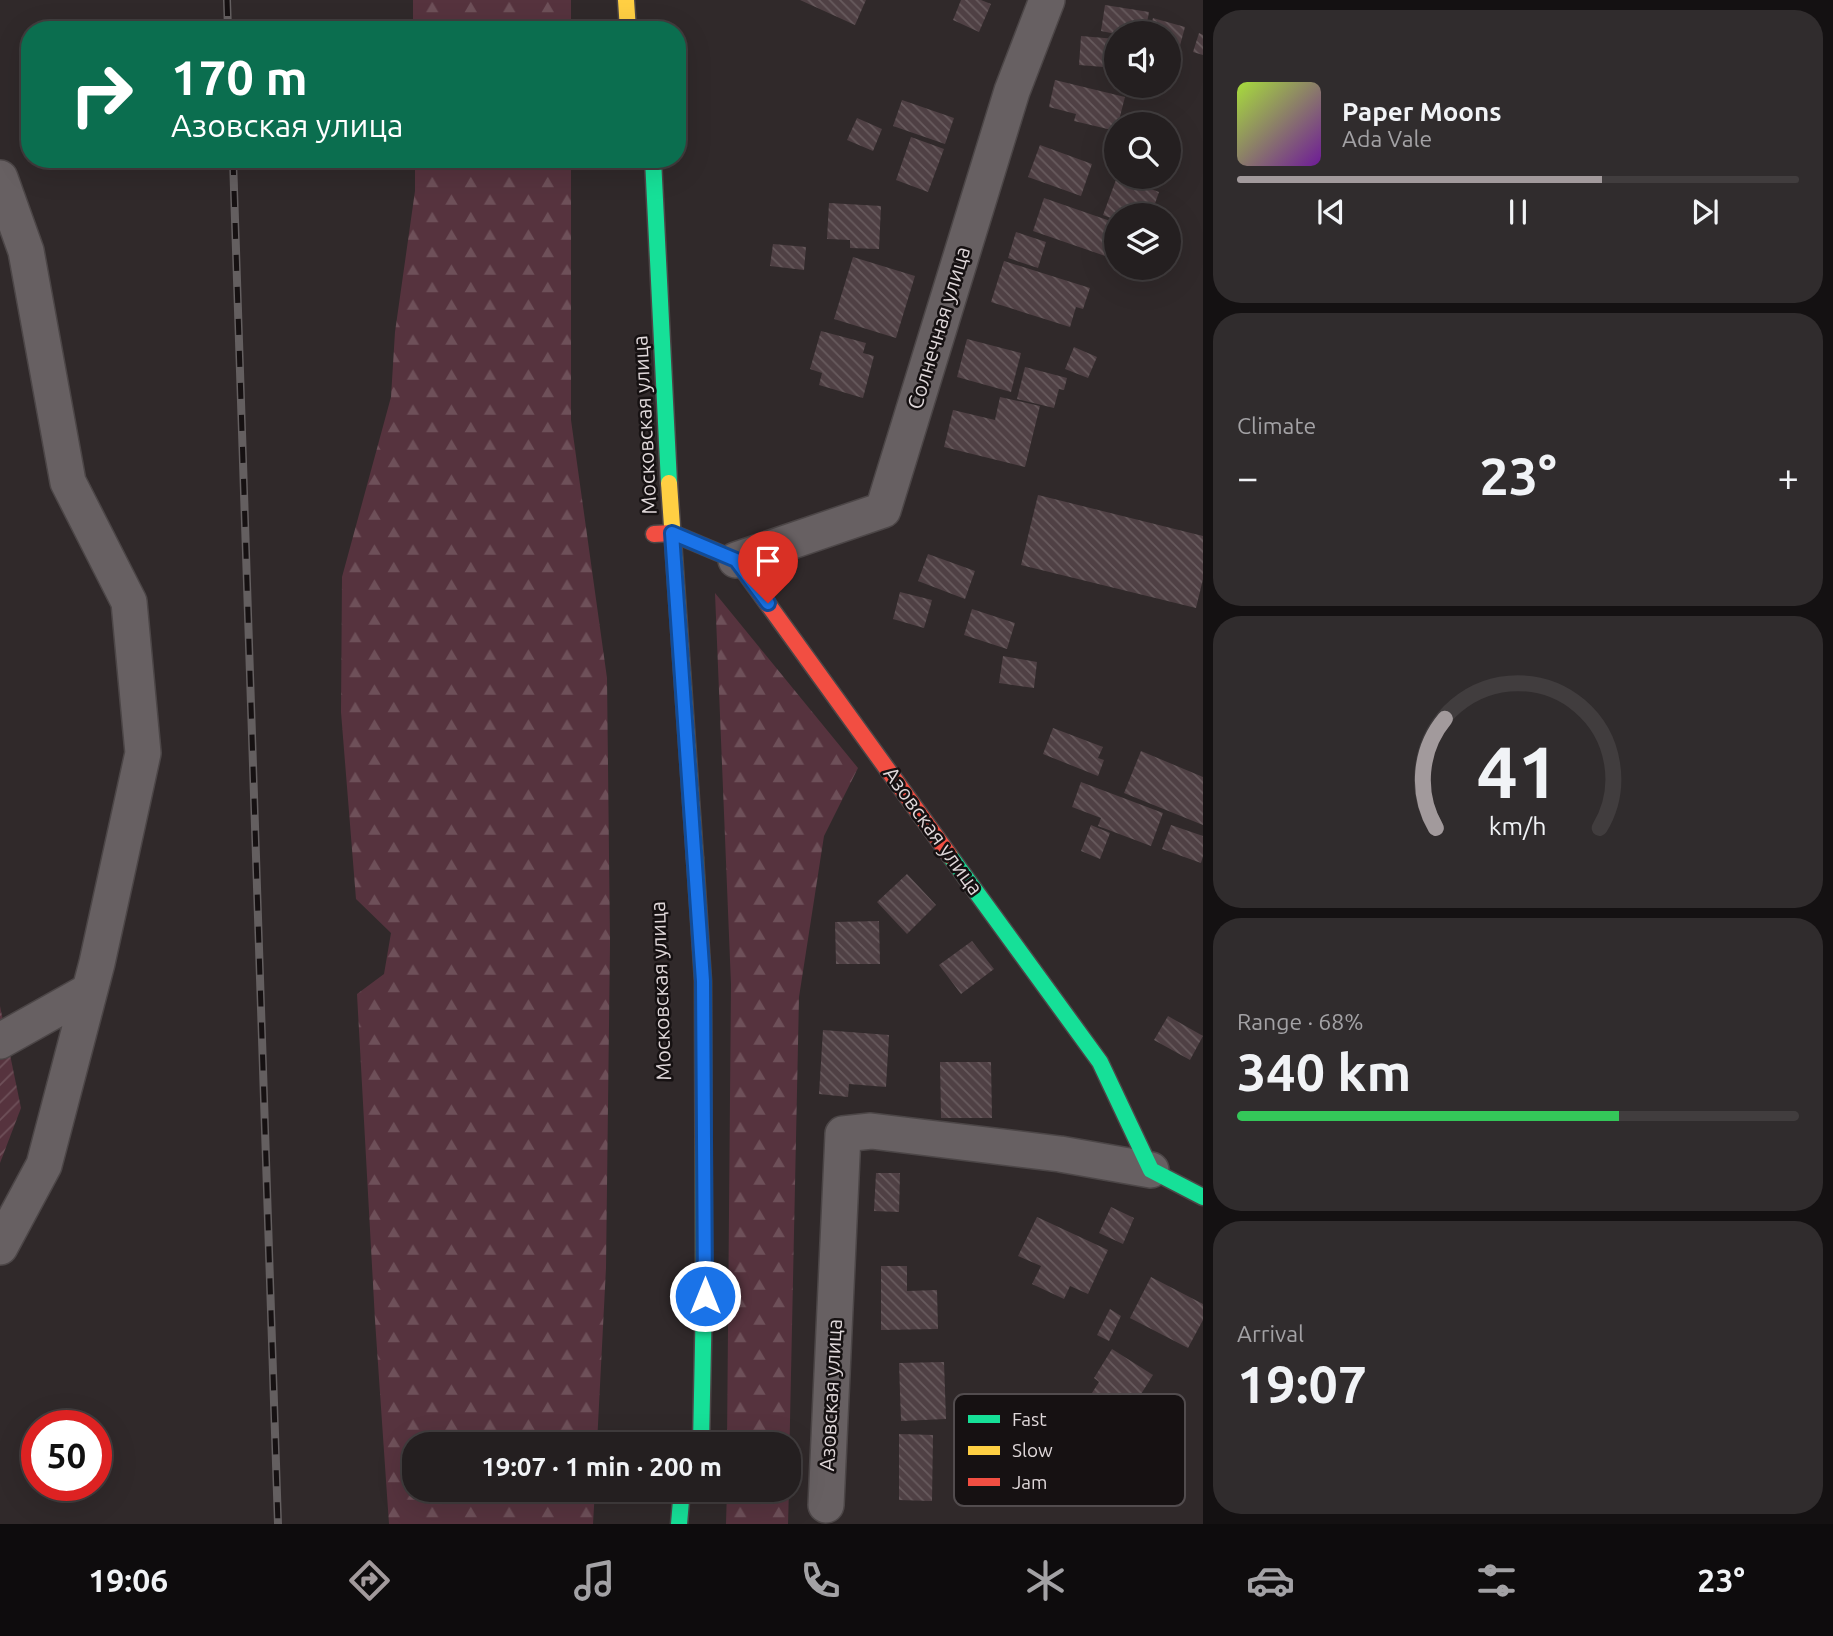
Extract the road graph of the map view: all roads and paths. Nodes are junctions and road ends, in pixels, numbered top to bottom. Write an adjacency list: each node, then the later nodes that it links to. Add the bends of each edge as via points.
1 (626, 0): 3 (main road)
2 (1047, 0): 8 (street, Солнечная улица, via 1012,91 883,510)
3 (627, 21)
4 (653, 168): 6 (main road, Московская улица)
5 (0, 178): 9 (street, via 26,251 68,482 129,601 144,754)
6 (672, 533): 7 (main road); 8 (main road); 14 (main road, Московская улица, via 703,981)
7 (654, 534)
8 (736, 560): 11 (main road, Азовская улица, via 1100,1062)
9 (89, 991): 10 (street); 13 (street, via 44,1165)
10 (0, 1041)
11 (1151, 1170): 12 (main road, Азовская улица); 16 (street, Азовская улица, via 1060,1153 872,1132 844,1134)
12 (1203, 1197)
13 (0, 1247)
14 (701, 1432)
15 (681, 1502): 17 (main road)
16 (826, 1506)
17 (679, 1524)

